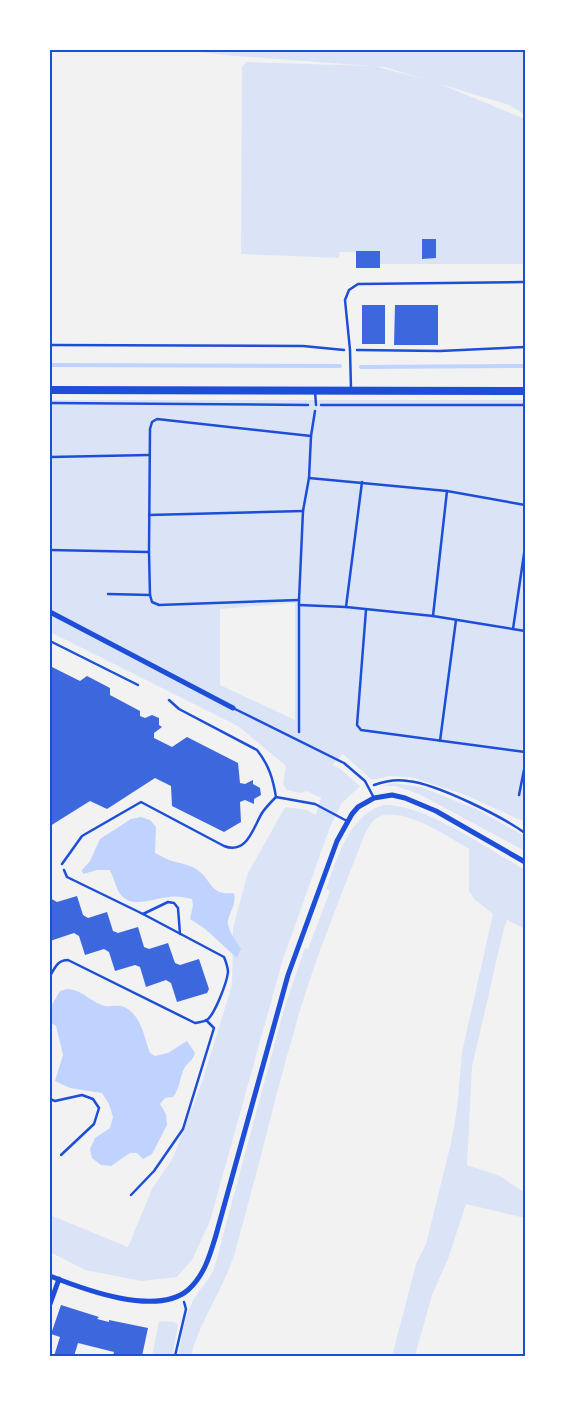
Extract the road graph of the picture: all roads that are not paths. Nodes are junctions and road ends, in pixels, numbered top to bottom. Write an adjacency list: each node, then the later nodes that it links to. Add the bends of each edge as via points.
1 (523, 282): 4 (lane, via 358,284 349,290 345,300)
2 (50, 390): 3 (main road)
3 (315, 390): 4 (main road); 6 (lane)
4 (351, 390): 5 (main road)
5 (525, 391)
6 (316, 405)
7 (50, 612): 11 (street)
8 (50, 641): 9 (lane)
9 (138, 685)
10 (169, 700): 12 (lane, via 179,709 257,750 273,778)
11 (233, 708): 13 (lane, via 344,763 365,781)
12 (276, 798): 14 (lane, via 315,804); 16 (lane, via 263,810 248,839 238,848 224,846 140,802 82,836)
13 (374, 798): 14 (street, via 358,807); 15 (street, via 398,796 418,802)
14 (347, 821): 18 (street, via 285,983 209,1257 197,1280 182,1294 163,1300 138,1300 103,1294)
15 (525, 862)
16 (62, 864)
17 (50, 1276): 18 (street)
18 (59, 1279): 19 (street)
19 (50, 1304)

